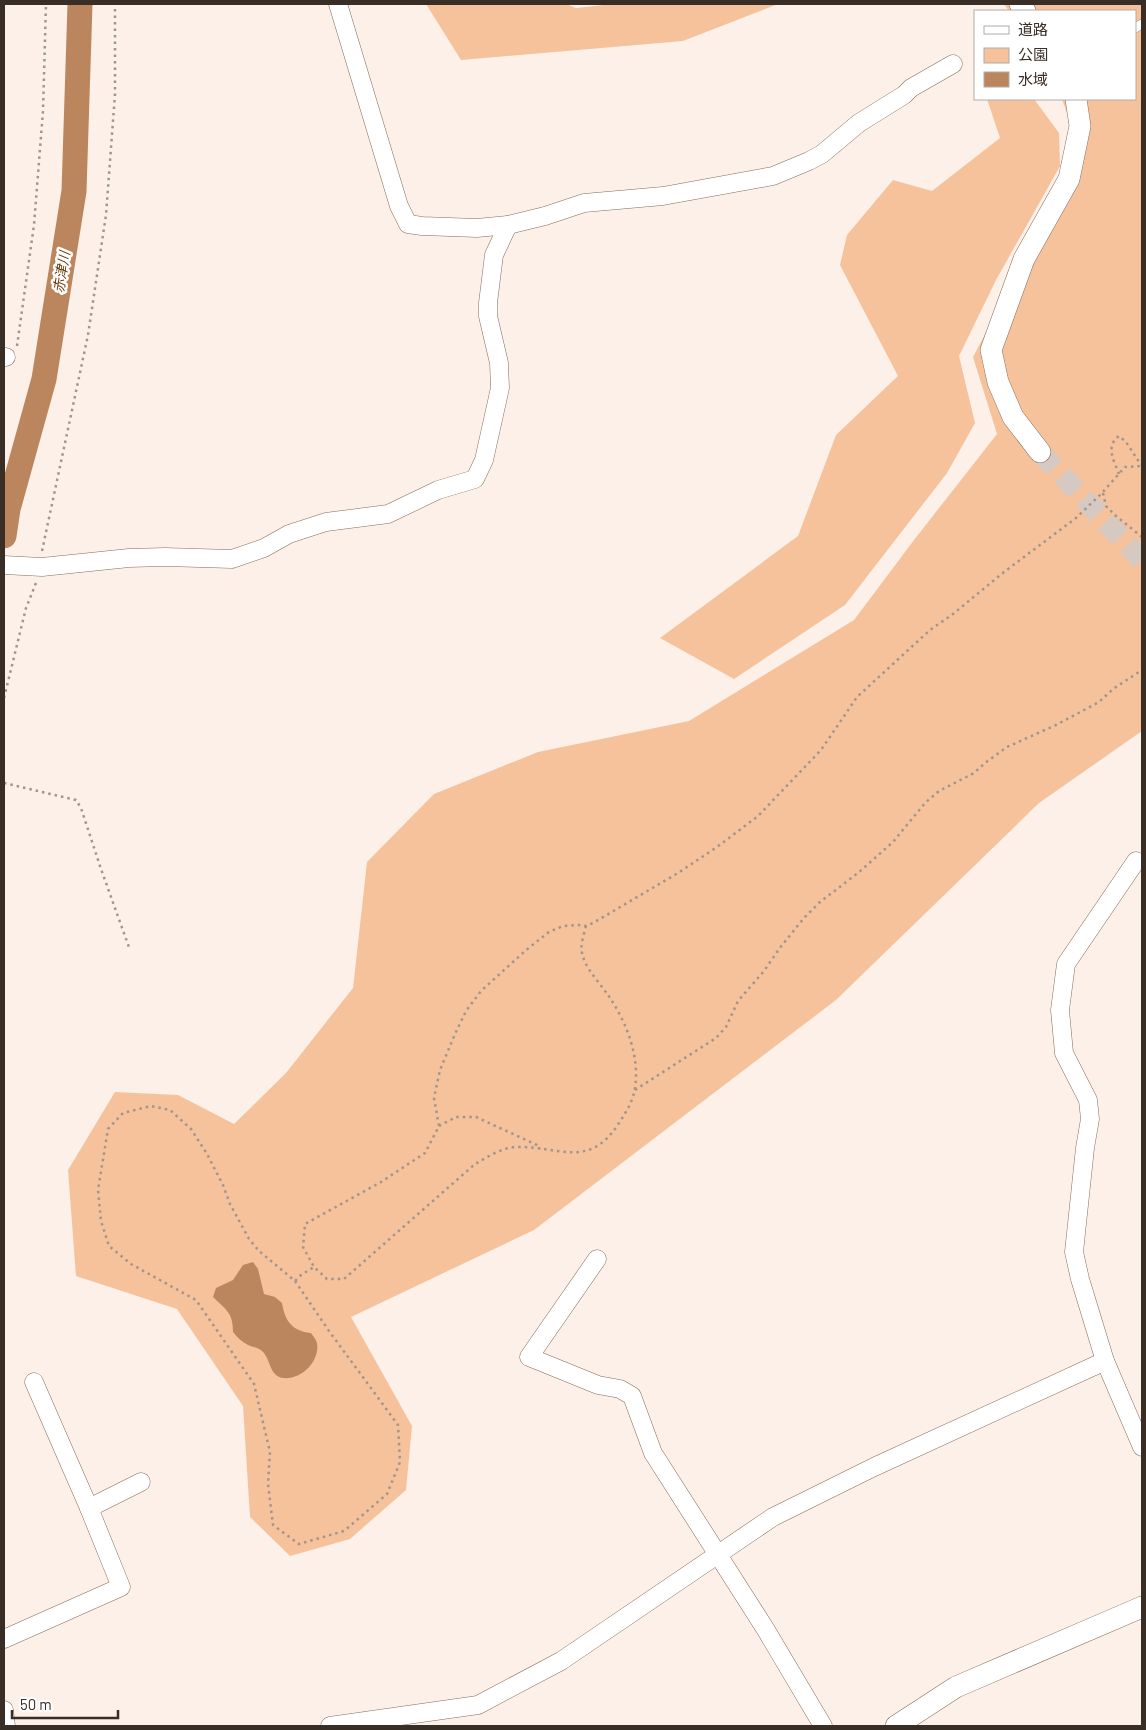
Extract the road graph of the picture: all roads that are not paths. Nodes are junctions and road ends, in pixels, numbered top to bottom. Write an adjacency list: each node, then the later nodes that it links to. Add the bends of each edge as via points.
1 (338, 4): 4 (street, via 399,206 408,224 477,228)
2 (954, 64): 4 (street, via 859,123 822,154 773,176 663,196 584,203)
3 (1076, 100): 5 (street, via 1080,126 1069,179 1024,259 991,350 998,382 1013,417)
4 (508, 225): 6 (street, via 494,255 488,303 499,363 500,388 484,460 475,480 438,490 388,514 326,522 289,534 264,548 232,559 165,557 40,567)
5 (1040, 452)
6 (4, 565)
7 (1136, 860): 9 (street, via 1066,964 1060,1010 1064,1053 1088,1100 1090,1119 1074,1252)
8 (597, 1259): 14 (street, via 529,1357 632,1396 652,1453)
9 (1105, 1362): 11 (street); 14 (street, via 874,1467 773,1517)
10 (34, 1382): 13 (street)
11 (1142, 1446)
12 (141, 1482): 13 (street)
13 (90, 1508): 16 (street, via 121,1587)
14 (718, 1554): 19 (street, via 561,1661 478,1704); 20 (street)
15 (1142, 1607): 21 (street, via 956,1687)
16 (4, 1638)
17 (4, 1710): 18 (street)
18 (6, 1726)
19 (330, 1726)
20 (822, 1726)
21 (896, 1726)

